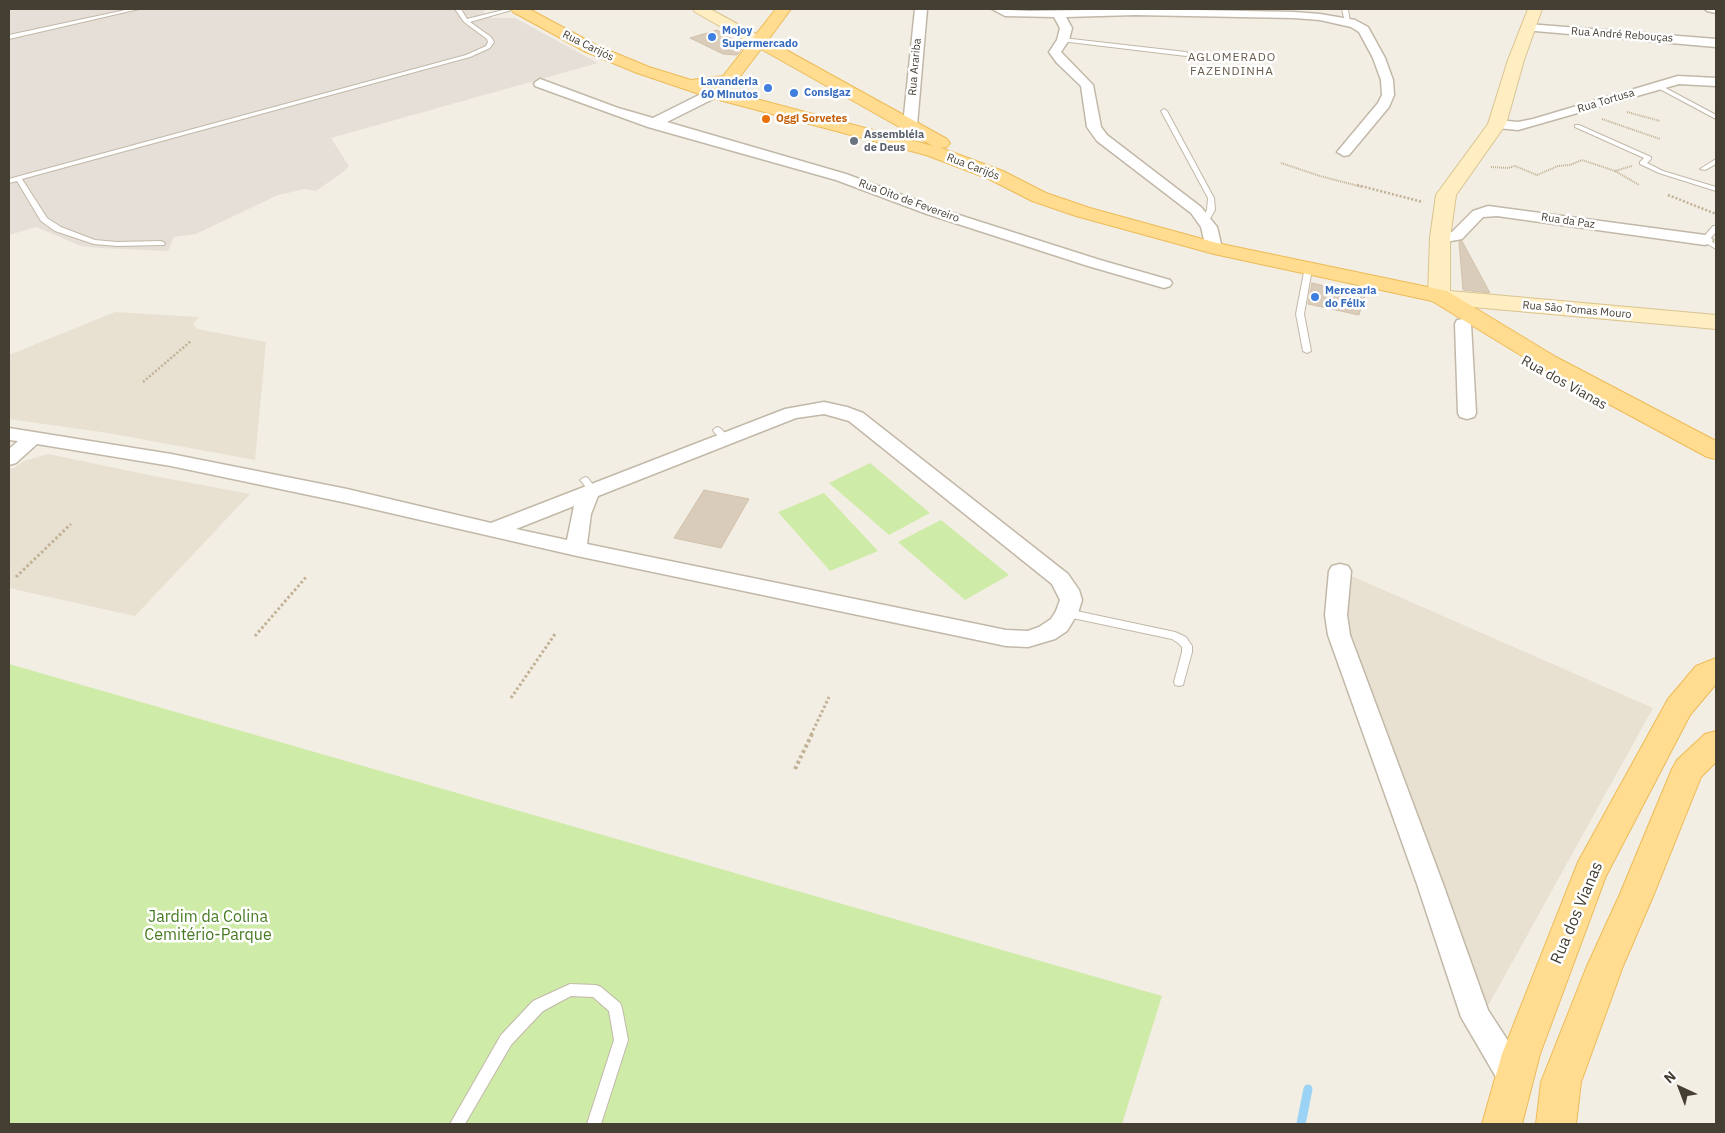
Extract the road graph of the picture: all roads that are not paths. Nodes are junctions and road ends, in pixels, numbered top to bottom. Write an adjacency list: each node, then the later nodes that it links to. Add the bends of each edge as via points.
1 (136, 9): 17 (lane)
2 (458, 9): 14 (lane)
3 (512, 9): 14 (lane)
4 (518, 9): 23 (main road, Rua Carijós, via 613,59)
5 (700, 9): 19 (main road)
6 (784, 9): 19 (main road)
7 (920, 9): 31 (street, Rua Arariba)
8 (1345, 9): 15 (lane)
9 (1535, 9): 16 (main road)
10 (1711, 9): 12 (street)
11 (998, 10): 13 (street)
12 (1716, 10)
13 (1059, 15): 15 (street, via 1135,12 1294,15); 18 (street, via 1066,28)
14 (466, 21): 40 (lane, via 489,38 488,47 468,56)
15 (1348, 22): 36 (street, via 1364,30 1387,80 1388,95)
16 (1528, 28): 20 (street, Rua André Rebouças); 33 (main road)
17 (9, 37)
18 (1063, 40): 21 (lane); 43 (street, via 1055,52 1087,85 1094,127 1102,138)
19 (759, 42): 22 (main road); 31 (main road)
20 (1716, 43)
21 (1186, 54)
22 (729, 80): 23 (main road, via 709,84); 28 (main road, via 731,89)
23 (681, 82): 27 (main road, Rua Carijós)
24 (1716, 82): 26 (street, Rua Tortusa, via 1688,80)
25 (540, 83): 32 (street, Rua Oito de Fevereiro)
26 (1658, 86): 30 (lane); 33 (street, Rua Tortusa, via 1524,125)
27 (714, 93): 28 (main road, Rua Carijós); 32 (street)
28 (745, 101): 35 (main road, Rua Carijós)
29 (1164, 111): 43 (lane, via 1211,198 1211,210)
30 (1716, 117)
31 (904, 121): 35 (main road); 39 (main road)
32 (653, 124): 50 (street, Rua Oito de Fevereiro, via 841,177 932,211)
33 (1497, 124): 45 (main road, via 1451,185 1443,207)
34 (1577, 126): 42 (lane, via 1649,158 1642,163 1661,172)
35 (868, 133): 39 (main road, Rua Carijós, via 932,151)
36 (1344, 152)
37 (1716, 161): 38 (lane)
38 (1703, 169)
39 (996, 175): 48 (main road, Rua Carijós, via 1061,206)
40 (18, 178): 41 (lane); 46 (lane, via 44,219 58,229 94,242)
41 (9, 181)
42 (1716, 189)
43 (1205, 220): 48 (street)
44 (1716, 228): 47 (lane)
45 (1440, 238): 47 (street, Rua da Paz, via 1457,236 1478,214 1497,211); 52 (main road)
46 (161, 242)
47 (1711, 244)
48 (1214, 248): 49 (main road, Rua Carijós)
49 (1308, 269): 51 (main road, Rua Carijós); 55 (lane, via 1300,314)
50 (1164, 283)
51 (1415, 291): 52 (main road, Rua Carijós); 54 (main road, Rua dos Vianas)
52 (1439, 296): 53 (main road, Rua São Tomas Mouro); 59 (main road, Rua dos Vianas, via 1548,362)
53 (1716, 322)
54 (1464, 324): 56 (street); 61 (main road, Rua dos Vianas, via 1535,368 1680,445)
55 (1307, 351)
56 (1467, 413)
57 (9, 434): 58 (street)
58 (33, 438): 60 (street); 63 (street, via 171,460)
59 (1716, 451)
60 (9, 459)
61 (1716, 469)
62 (589, 488): 63 (street); 64 (street, via 577,535); 66 (street, via 721,434 810,409 840,410 856,417 1060,579 1071,600)
63 (493, 530): 64 (street)
64 (578, 549): 66 (street, via 1006,638 1028,639 1047,633 1059,625)
65 (1340, 571): 70 (street, via 1336,616 1339,634 1476,1017)
66 (1067, 613): 68 (lane, via 1182,640 1187,652)
67 (1716, 669): 70 (main road, Rua dos Vianas, via 1707,674 1679,707 1590,873)
68 (1179, 682)
69 (1716, 743): 74 (main road, via 1688,769 1605,966 1561,1082)
70 (1514, 1078): 73 (main road, Rua dos Vianas)
71 (457, 1124): 72 (lane, via 506,1040 538,1006 570,990 596,991 615,1008 621,1040)
72 (594, 1124)
73 (1502, 1124)
74 (1556, 1124)

